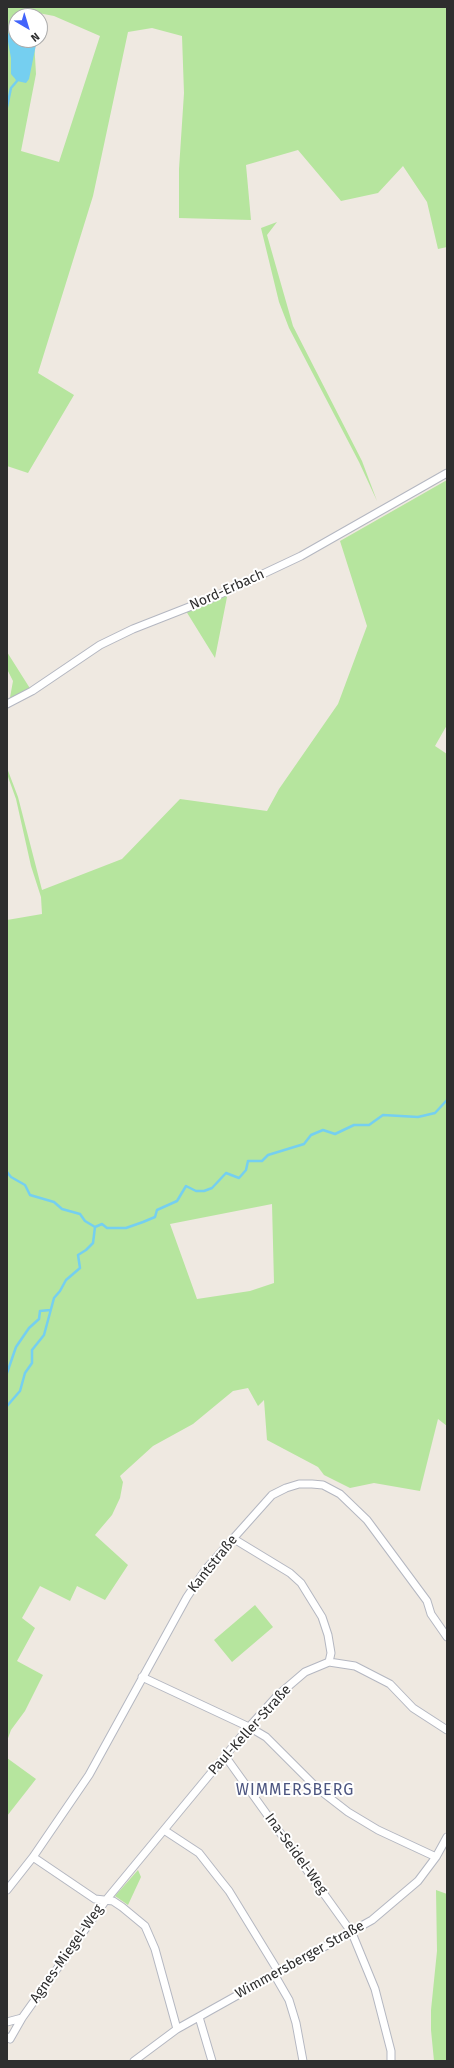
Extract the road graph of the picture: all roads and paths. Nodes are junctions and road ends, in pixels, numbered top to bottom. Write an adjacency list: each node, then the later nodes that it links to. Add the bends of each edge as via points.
1 (447, 473): 2 (street, Nord-Erbach, via 302,556 212,598 100,645 32,691)
2 (7, 704)
3 (234, 1538): 4 (street, Kantstraße, via 272,1495 299,1484 323,1485 340,1494 367,1520 427,1602 431,1614); 5 (street, via 290,1573 301,1583 322,1617 331,1653); 6 (street, Kantstraße, via 206,1569 187,1597)
4 (447, 1637)
5 (329, 1662): 7 (street, Paul-Keller-Straße, via 314,1667 290,1684); 8 (street, via 355,1666 385,1681 413,1708)
6 (142, 1677): 7 (street); 13 (street, Kantstraße, via 89,1775)
7 (249, 1727): 9 (street, Paul-Keller-Straße); 14 (street, via 266,1737 317,1788 348,1812 378,1830)
8 (447, 1730)
9 (225, 1756): 10 (street, Paul-Keller-Straße); 17 (street, Ina-Seidel-Weg)
10 (164, 1830): 16 (street, Paul-Keller-Straße); 18 (street, via 199,1853 229,1891)
11 (447, 1837): 12 (street, Wimmersberger Straße)
12 (444, 1849): 14 (street, Wimmersberger Straße)
13 (33, 1857): 15 (street, Kantstraße); 16 (street, via 95,1899)
14 (436, 1857): 17 (street, Wimmersberger Straße, via 408,1891)
15 (7, 1890)
16 (106, 1900): 20 (street, Agnes-Miegel-Weg); 22 (street, Agnes-Miegel-Weg, via 113,1901 139,1919 149,1933 156,1949)
17 (352, 1933): 18 (street, Wimmersberger Straße); 27 (street, Ina-Seidel-Weg, via 375,1989 391,2051)
18 (276, 1973): 19 (street, Wimmersberger Straße); 26 (street, via 289,2000)
19 (199, 2017): 22 (street, Wimmersberger Straße); 25 (street)
20 (22, 2018): 21 (street, Agnes-Miegel-Weg); 23 (street, Agnes-Miegel-Weg, via 10,2039)
21 (7, 2022)
22 (177, 2029): 24 (street, Wimmersberger Straße)
23 (7, 2037)
24 (134, 2061)
25 (212, 2061)
26 (303, 2061)
27 (391, 2061)

